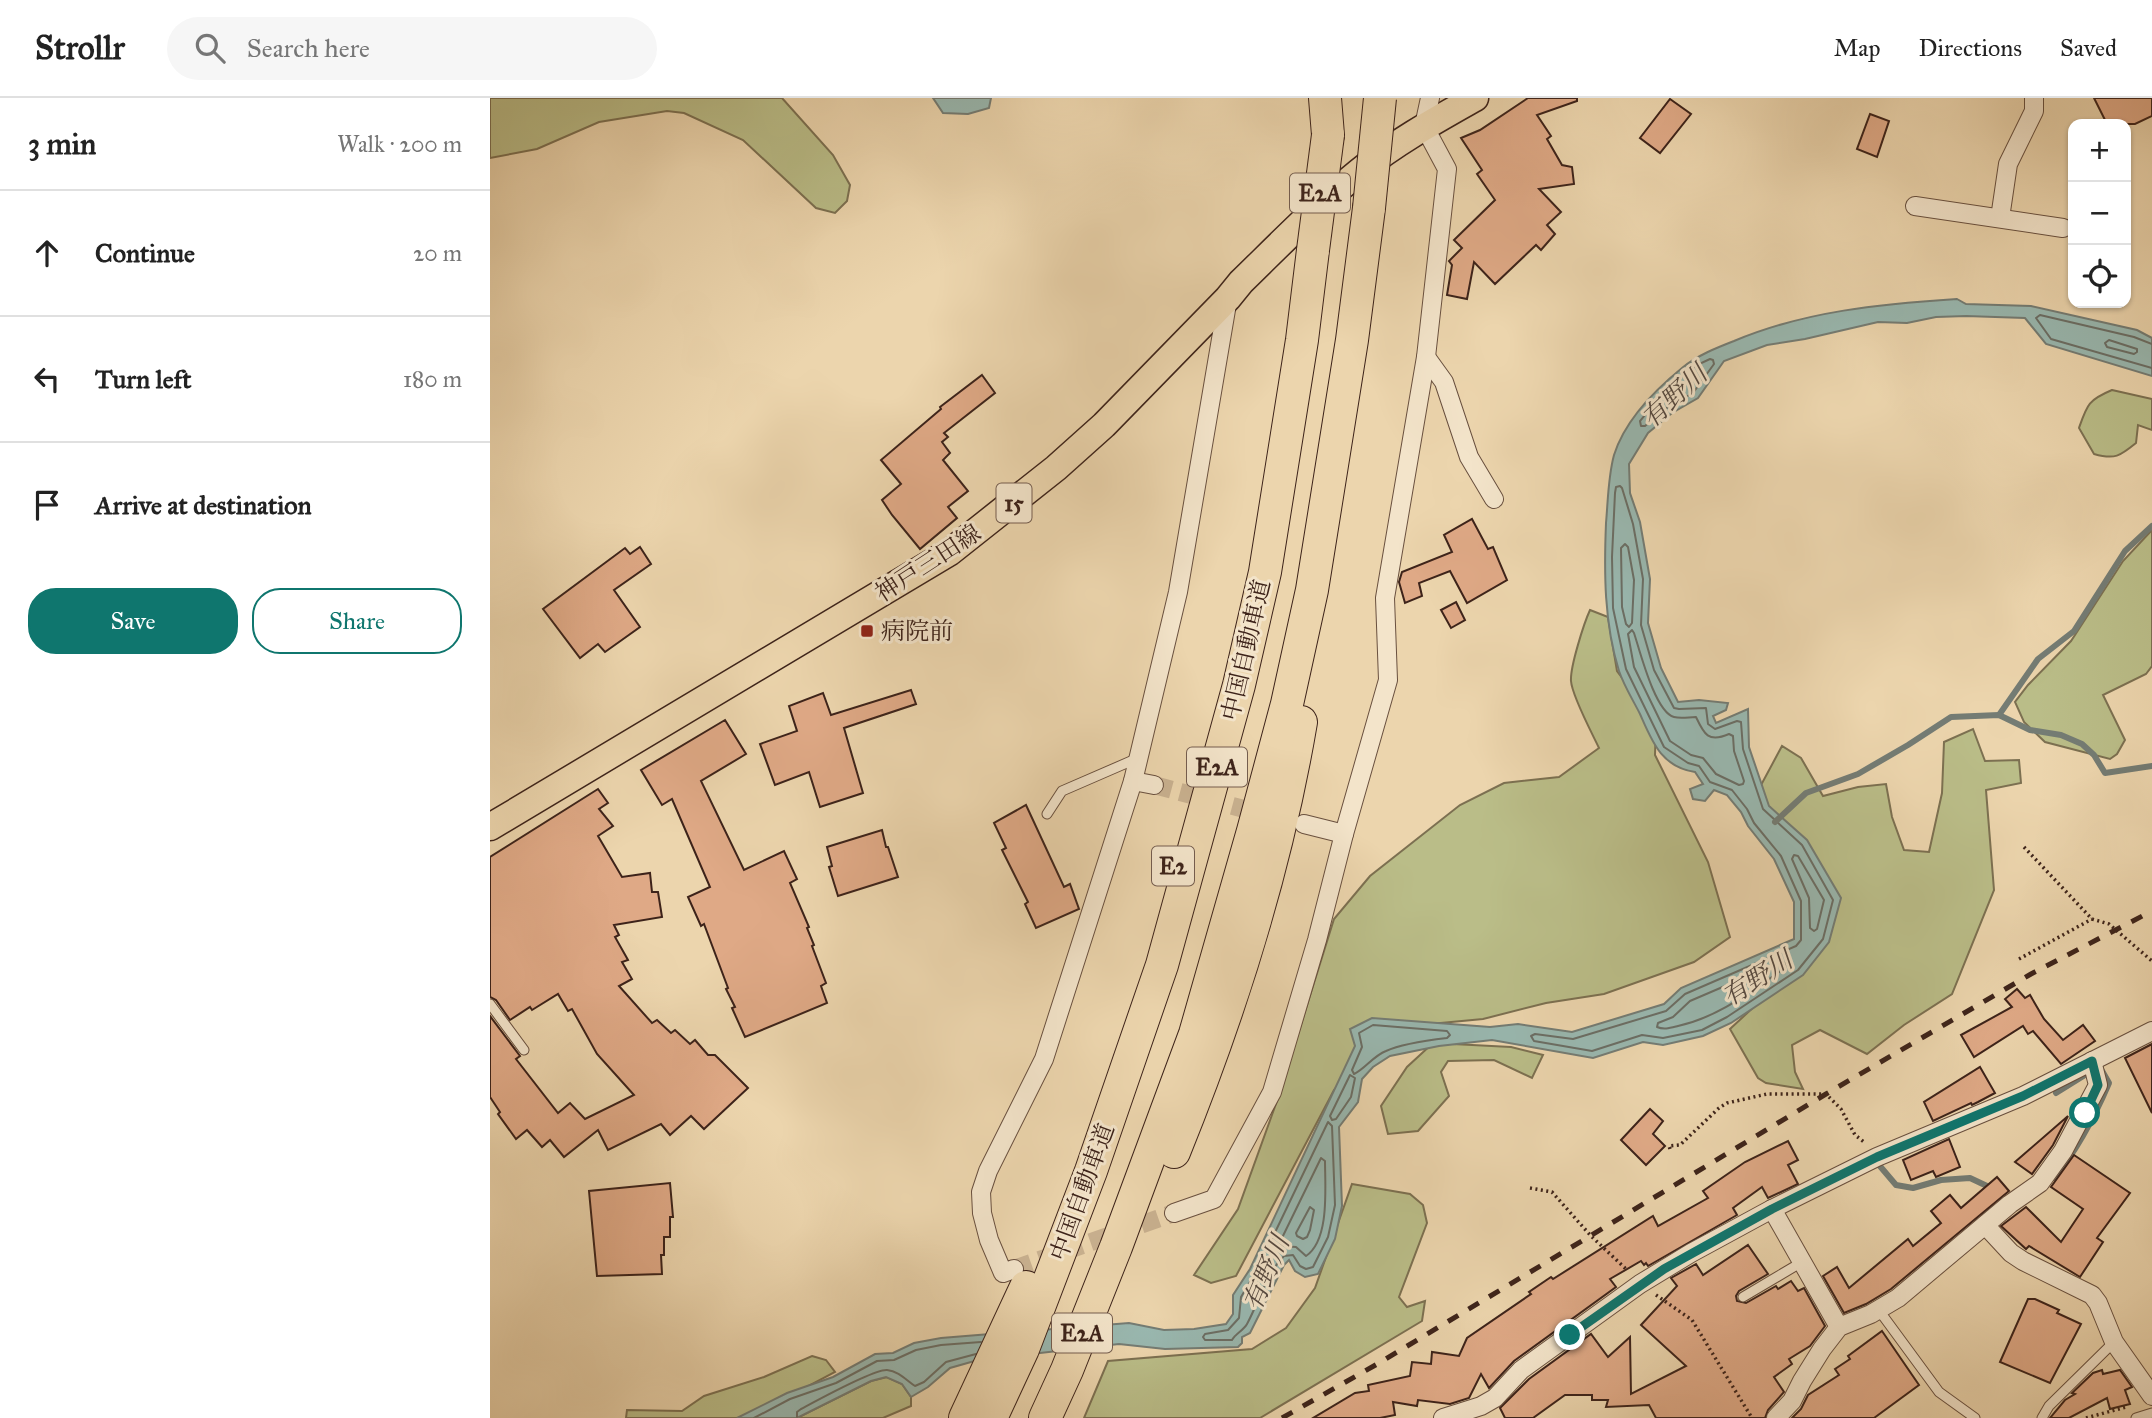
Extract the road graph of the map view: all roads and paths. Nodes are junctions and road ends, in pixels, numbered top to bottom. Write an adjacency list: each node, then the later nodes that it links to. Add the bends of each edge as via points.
1 (1325, 98): 8 (highway)
2 (1330, 98): 8 (highway, 中国自動車道 / E2A)
3 (1380, 98): 35 (highway, 中国自動車道 / E2A, bridge, via 1335,457 1287,704 1195,1034)
4 (1430, 98): 7 (street)
5 (1475, 98): 7 (main road, 神戸三田線 / 15)
6 (2034, 98): 10 (street, via 2034,111 2008,164)
7 (1424, 126): 12 (main road, 神戸三田線 / 15, via 1333,194); 13 (street, via 1447,169)
8 (1328, 135): 37 (highway, 中国自動車道 / E2A, bridge, via 1302,340 1265,572 1239,685 1162,965 1091,1171)
9 (1915, 206): 10 (street)
10 (2000, 218): 11 (street)
11 (2063, 228)
12 (1228, 298): 15 (street, via 1178,592); 20 (main road, 神戸三田線 / 15, via 1104,425 950,552)
13 (1426, 357): 14 (street, via 1444,382 1469,457); 21 (street, via 1385,598 1388,680)
14 (1494, 499)
15 (1139, 757): 16 (street); 18 (lane, via 1062,792)
16 (1133, 781): 17 (street); 37 (street, via 1044,1059 981,1192 989,1240 1003,1273)
17 (1154, 785)
18 (1046, 814)
19 (1304, 824): 21 (street)
20 (490, 827)
21 (1344, 834): 33 (street, via 1272,1092 1214,1199)
22 (2024, 847): 23 (path)
23 (2092, 919): 24 (path); 25 (path, via 2109,924)
24 (2020, 959)
25 (2152, 961)
26 (490, 1004): 28 (lane)
27 (2152, 1031): 29 (street)
28 (524, 1050)
29 (2092, 1061): 31 (street, via 2023,1096); 34 (street, via 2098,1085 2063,1151 2040,1183)
30 (1670, 1149): 31 (path, via 1727,1103 1767,1094 1826,1094)
31 (1877, 1157): 32 (street)
32 (1772, 1209): 36 (street); 49 (street, via 1640,1284 1521,1370 1495,1398)
33 (1174, 1213)
34 (1984, 1225): 39 (street); 41 (street, via 2023,1261 2092,1294)
35 (1127, 1244): 47 (highway, 中国自動車道 / E2A); 48 (highway)
36 (1801, 1262): 38 (lane); 40 (street)
37 (1033, 1271): 45 (highway); 46 (highway, 中国自動車道 / E2A, via 1023,1349)
38 (1743, 1297)
39 (1878, 1310): 40 (street); 51 (lane, via 1939,1392)
40 (1839, 1327): 50 (street)
41 (2114, 1342): 42 (street); 52 (lane)
42 (2152, 1396)
43 (2125, 1408): 53 (path)
44 (2152, 1413): 54 (lane)
45 (965, 1418)
46 (991, 1418)
47 (1045, 1418)
48 (1061, 1418)
49 (1443, 1418)
50 (1776, 1418)
51 (1975, 1418)
52 (2042, 1418)
53 (2086, 1418)
54 (2136, 1418)

